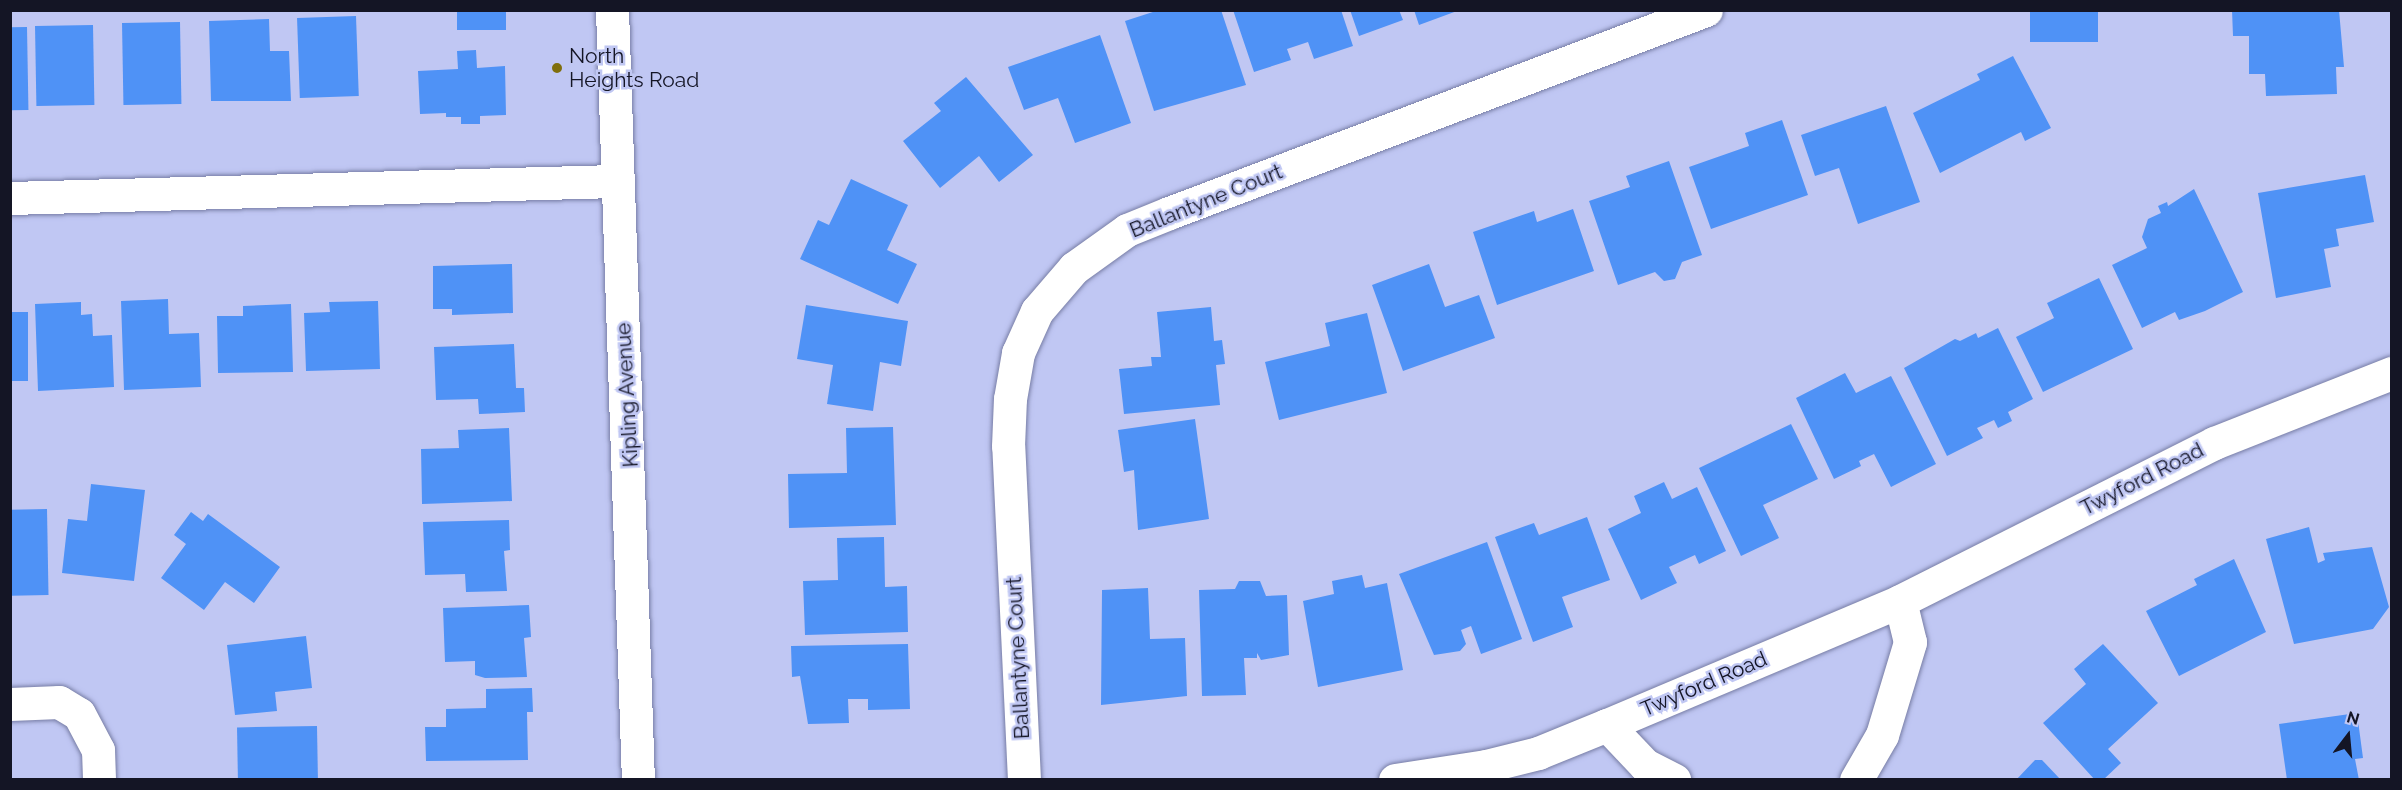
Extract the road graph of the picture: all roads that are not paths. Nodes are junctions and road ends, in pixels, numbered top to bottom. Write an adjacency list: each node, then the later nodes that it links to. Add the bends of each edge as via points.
1 (612, 10): 3 (street, Kipling Avenue)
2 (1707, 10): 11 (street, Ballantyne Court, via 1158,217 1127,230 1074,268 1037,311 1018,353 1010,399 1008,446)
3 (616, 180): 4 (street); 10 (street, Kipling Avenue, via 632,511)
4 (10, 198)
5 (2391, 373): 6 (street, Twyford Road, via 2214,443)
6 (1900, 601): 8 (street, Twyford Road); 14 (street, via 1910,642 1882,735)
7 (10, 704): 9 (street, via 59,702 79,714 98,750)
8 (1607, 725): 12 (street, Twyford Road, via 1538,753 1486,766); 13 (street, Twyford Road, via 1645,765)
9 (99, 780)
10 (638, 780)
11 (1024, 780)
12 (1395, 780)
13 (1674, 780)
14 (1856, 780)

